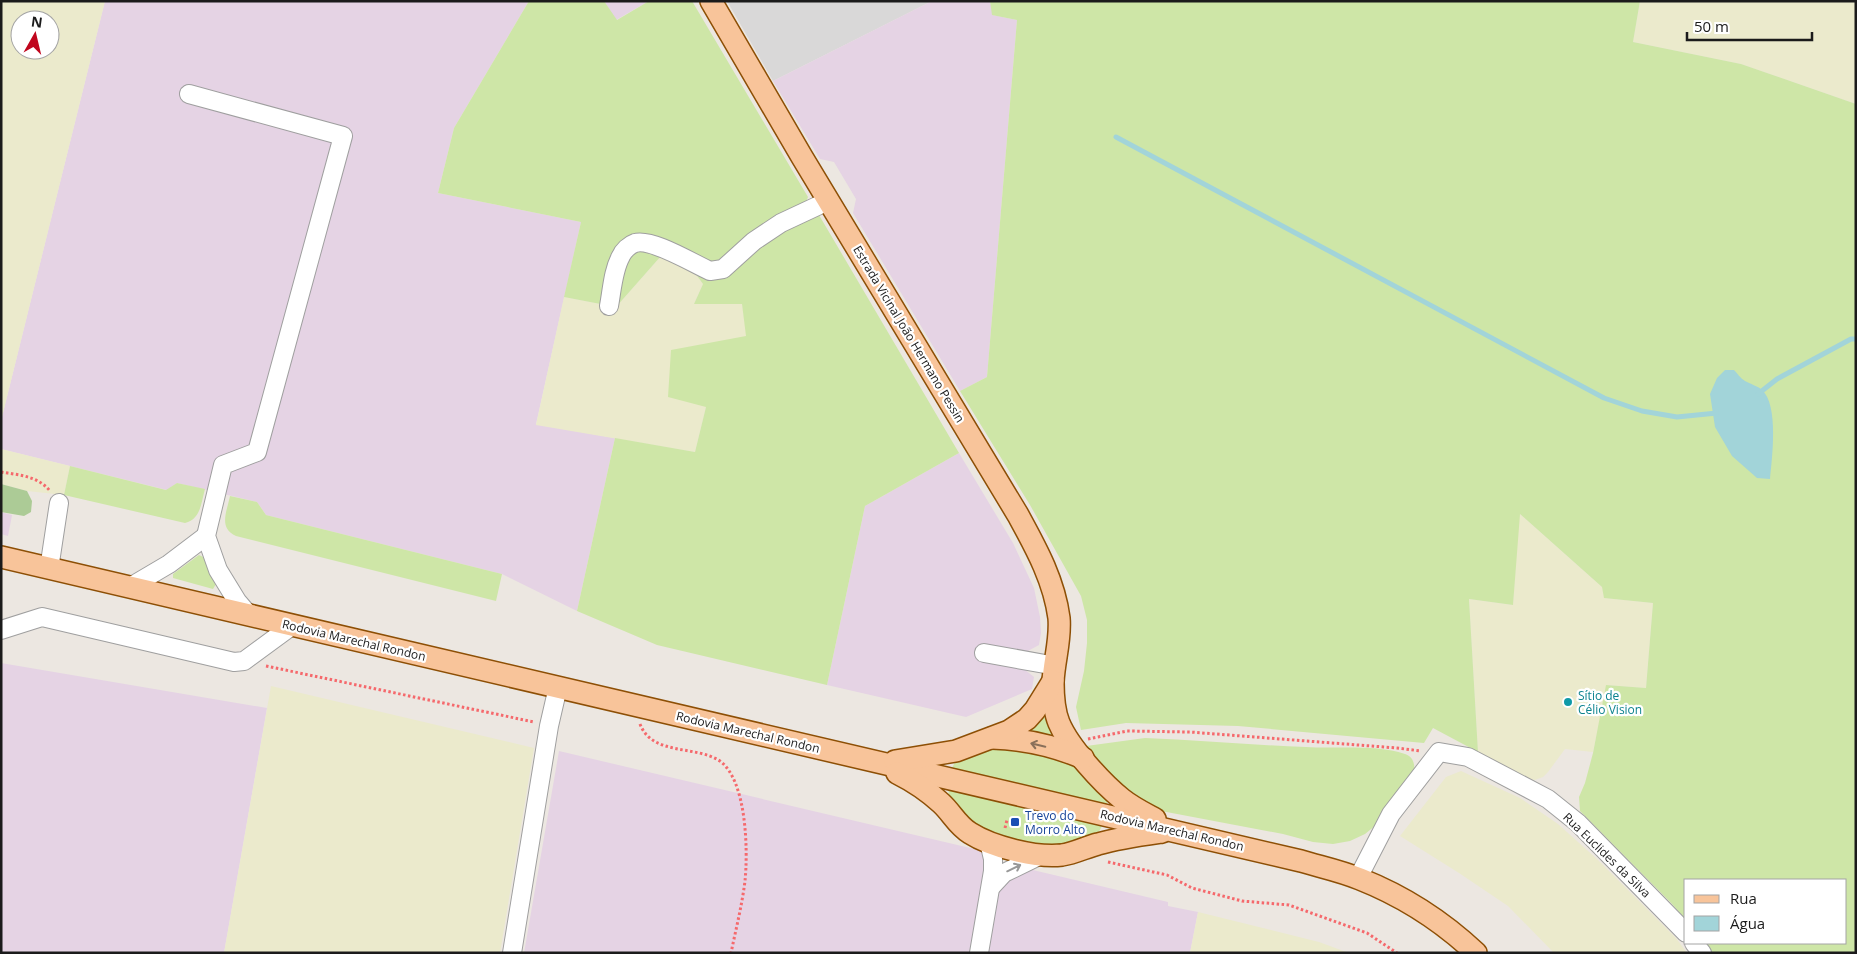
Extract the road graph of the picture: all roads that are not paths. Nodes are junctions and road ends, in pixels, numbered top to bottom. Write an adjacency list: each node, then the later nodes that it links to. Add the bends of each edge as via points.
1 (711, 1): 3 (main road, Estrada Vicinal João Hermano Pessin)
2 (189, 94): 6 (street, via 343,136 257,452 223,465)
3 (828, 201): 4 (street, via 781,223 716,272 658,247 635,243 621,256); 14 (main road, Estrada Vicinal João Hermano Pessin, via 1035,546 1049,577 1058,609 1060,640)
4 (608, 306)
5 (59, 503): 8 (street)
6 (206, 536): 9 (street, via 169,564); 10 (street, via 218,570)
7 (1, 558): 8 (main road, Rodovia Marechal Rondon)
8 (49, 568): 9 (main road, Rodovia Marechal Rondon)
9 (130, 587): 10 (main road, Rodovia Marechal Rondon)
10 (249, 615): 11 (main road, Rodovia Marechal Rondon)
11 (293, 626): 12 (street, via 244,661 234,662 42,617); 15 (main road, Rodovia Marechal Rondon)
12 (1, 630)
13 (984, 653): 14 (street)
14 (1055, 674): 16 (main road, Estrada Vicinal João Hermano Pessin, via 1027,719); 18 (main road, Estrada Vicinal João Hermano Pessin, via 1058,722)
15 (558, 687): 19 (main road, Rodovia Marechal Rondon); 31 (street)
16 (992, 738): 17 (main road, Estrada Vicinal João Hermano Pessin); 18 (main road, one-way to 16)
17 (956, 751): 19 (main road, Estrada Vicinal João Hermano Pessin); 20 (main road)
18 (1078, 751): 21 (main road, Estrada Vicinal João Hermano Pessin)
19 (880, 762): 20 (main road, Rodovia Marechal Rondon); 22 (main road)
20 (941, 776): 22 (main road); 23 (main road, Rodovia Marechal Rondon)
21 (1110, 788): 23 (main road); 24 (main road, Estrada Vicinal João Hermano Pessin)
22 (943, 804): 25 (main road, via 962,828)
23 (1112, 816): 24 (main road, Rodovia Marechal Rondon); 26 (main road)
24 (1175, 830): 26 (main road, via 1141,835); 28 (main road, Rodovia Marechal Rondon)
25 (989, 842): 27 (main road); 29 (street, via 993,859)
26 (1098, 852): 27 (main road)
27 (1041, 855): 29 (street, one-way to 27, via 1004,873)
28 (1358, 878): 30 (street, Rua Euclides da Silva, via 1391,814 1439,752 1468,757 1548,799 1578,823); 33 (main road, Rodovia Marechal Rondon, via 1426,913)
29 (990, 887): 32 (street)
30 (1684, 931)
31 (512, 953)
32 (979, 953)
33 (1476, 953)

